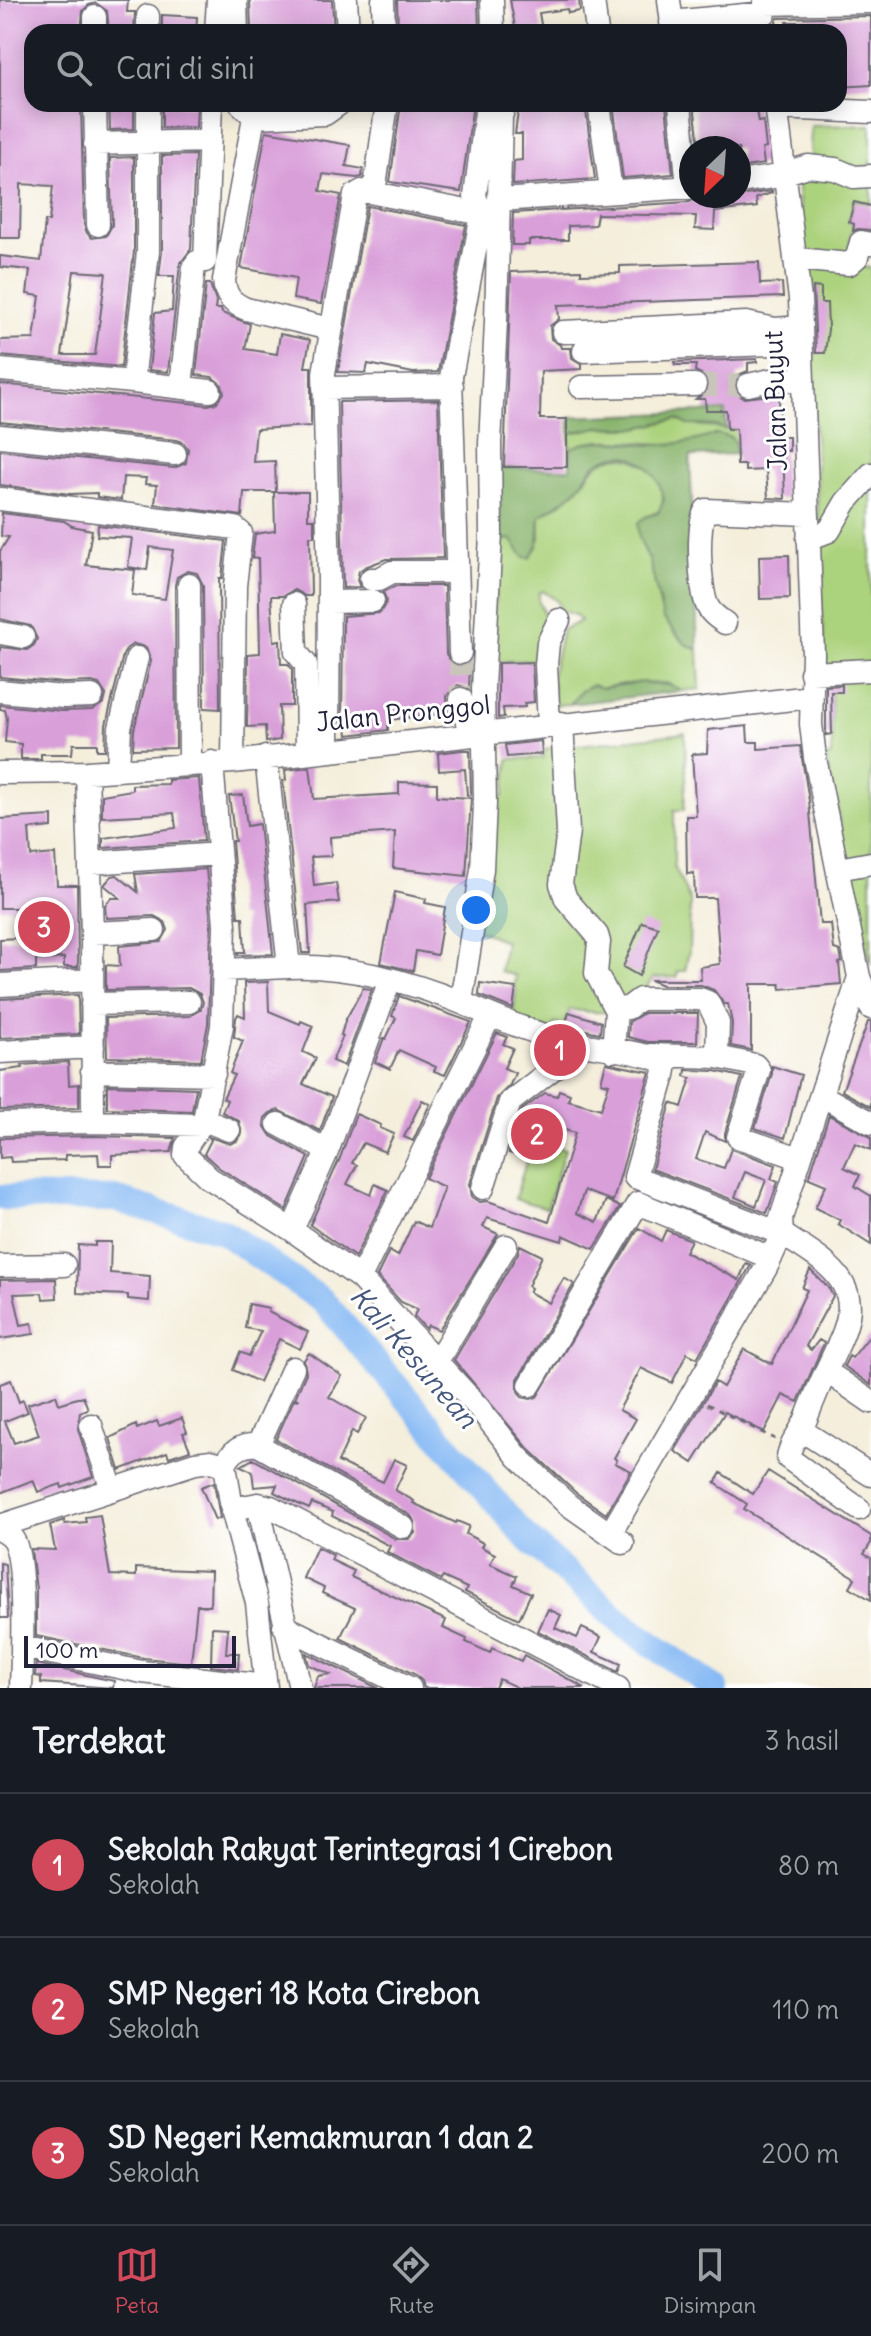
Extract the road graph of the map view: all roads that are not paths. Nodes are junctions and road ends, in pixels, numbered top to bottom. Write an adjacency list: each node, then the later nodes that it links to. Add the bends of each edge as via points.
1 (218, 0): 10 (street)
2 (236, 0): 11 (street)
3 (346, 0): 12 (street)
4 (383, 0): 13 (street)
5 (492, 0): 14 (street)
6 (593, 0): 15 (street)
7 (871, 2): 8 (street)
8 (765, 12): 9 (street)
9 (671, 18)
10 (216, 24)
11 (237, 24)
12 (348, 24)
13 (384, 24)
14 (493, 24)
15 (596, 24)
16 (847, 110): 29 (street)
17 (95, 112): 33 (street)
18 (148, 112): 32 (street)
19 (211, 112): 31 (street)
20 (248, 112): 45 (street, via 225,291 246,309)
21 (286, 112): 22 (street)
22 (328, 112)
23 (386, 112): 39 (street)
24 (486, 112): 41 (street, via 475,196)
25 (503, 112): 40 (street)
26 (600, 112): 38 (street)
27 (681, 112): 30 (street)
28 (778, 112): 34 (street, Jalan Buyut)
29 (871, 112)
30 (683, 136)
31 (209, 141): 32 (street); 54 (street, via 205,261 194,266)
32 (148, 142): 33 (street); 51 (street, via 148,252)
33 (95, 144): 42 (street)
34 (786, 174): 35 (street, via 808,166); 36 (street); 44 (street, Jalan Buyut)
35 (871, 176)
36 (751, 180)
37 (679, 188): 38 (street)
38 (611, 191): 40 (street)
39 (374, 193): 41 (street); 45 (street, via 355,195)
40 (500, 200): 82 (street)
41 (482, 214): 55 (street)
42 (98, 225)
43 (871, 244): 44 (street, via 861,242 849,264)
44 (797, 259): 47 (street, Jalan Buyut)
45 (330, 329): 57 (street)
46 (563, 332): 47 (street, via 746,323)
47 (802, 335): 48 (street); 50 (street, Jalan Buyut)
48 (584, 351)
49 (0, 370): 51 (street)
50 (802, 380): 53 (street); 63 (street, Jalan Buyut)
51 (133, 382): 54 (street)
52 (695, 385): 56 (street)
53 (748, 385)
54 (181, 386): 58 (street)
55 (452, 386): 57 (street); 65 (street)
56 (581, 387)
57 (324, 388): 67 (street)
58 (210, 391)
59 (0, 436): 60 (street)
60 (175, 454)
61 (871, 474): 64 (street, via 829,531)
62 (0, 499): 85 (street, via 235,528 241,533)
63 (807, 514): 64 (street, Jalan Buyut); 70 (street, via 703,513 703,593 708,610)
64 (808, 539): 76 (street, Jalan Buyut)
65 (457, 572): 67 (street, via 392,572 367,586); 73 (street)
66 (189, 585): 85 (street)
67 (329, 591): 83 (street)
68 (294, 604): 83 (street, via 296,652 306,664)
69 (559, 620): 81 (street, via 548,643 546,665)
70 (725, 623)
71 (0, 633): 72 (street)
72 (23, 637)
73 (460, 653)
74 (137, 658): 86 (street, via 120,728)
75 (871, 670): 76 (street)
76 (811, 673): 79 (street, Jalan Buyut)
77 (0, 691): 78 (street)
78 (92, 696)
79 (811, 697): 81 (street, Jalan Pronggol); 92 (street, Jalan Buyut, via 815,758)
80 (461, 699): 82 (street)
81 (556, 724): 82 (street, Jalan Pronggol); 104 (street, via 568,831 561,884 572,908 597,935 596,973)
82 (477, 733): 83 (street, Jalan Pronggol); 102 (street, via 485,803 482,869)
83 (317, 750): 84 (street, Jalan Pronggol)
84 (266, 757): 85 (street, Jalan Pronggol); 95 (street)
85 (212, 763): 86 (street, Jalan Pronggol); 89 (street)
86 (118, 769): 87 (street, Jalan Pronggol)
87 (87, 772): 88 (street, Jalan Pronggol); 90 (street)
88 (0, 773)
89 (219, 854): 90 (street); 96 (street)
90 (91, 863): 94 (street)
91 (871, 863): 92 (street)
92 (838, 869): 97 (street, Jalan Buyut)
93 (154, 930): 94 (street)
94 (92, 933): 98 (street)
95 (289, 967): 96 (street); 99 (street)
96 (224, 970): 114 (street)
97 (859, 977): 105 (street, Jalan Buyut); 115 (street)
98 (92, 980): 100 (street); 103 (street)
99 (390, 980): 102 (street); 122 (street)
100 (0, 985)
101 (189, 1002): 103 (street)
102 (461, 1002): 106 (street)
103 (92, 1004): 108 (street)
104 (614, 1008): 109 (street); 112 (street, via 628,1008 640,999 708,1002 718,1023)
105 (871, 1008)
106 (490, 1016): 107 (street); 131 (street)
107 (568, 1042): 109 (street); 124 (street, via 559,1064 510,1102)
108 (93, 1047): 110 (street); 113 (street)
109 (613, 1051): 111 (street)
110 (0, 1052)
111 (649, 1055): 112 (street); 126 (street, via 666,1064 635,1177)
112 (717, 1057): 123 (street, via 759,1070 738,1137)
113 (92, 1071): 114 (street); 116 (street)
114 (214, 1074): 117 (street)
115 (821, 1095): 118 (street); 123 (street)
116 (93, 1122): 117 (street); 119 (street)
117 (202, 1122): 121 (street); 125 (street, via 186,1147 190,1161 225,1190)
118 (871, 1123)
119 (0, 1124)
120 (278, 1124): 122 (street)
121 (229, 1130)
122 (326, 1150): 125 (street)
123 (799, 1158): 126 (street, via 781,1218)
124 (483, 1188)
125 (292, 1230): 131 (street)
126 (782, 1234): 128 (street); 134 (street, via 828,1265 848,1293 845,1332)
127 (506, 1246): 132 (street)
128 (771, 1258): 132 (street, via 689,1395 616,1538 566,1503 518,1457); 135 (street, via 637,1203)
129 (64, 1265): 130 (street)
130 (0, 1266)
131 (360, 1278): 132 (street)
132 (437, 1361)
133 (293, 1368): 139 (street)
134 (826, 1371): 136 (street); 138 (street)
135 (530, 1385)
136 (871, 1402)
137 (91, 1425): 143 (street)
138 (796, 1439): 140 (street); 144 (street, via 788,1453 791,1462)
139 (258, 1445): 141 (street, via 236,1450); 148 (street)
140 (851, 1461): 142 (street); 144 (street)
141 (225, 1465): 143 (street, via 195,1463); 146 (street)
142 (871, 1475)
143 (112, 1490): 149 (street)
144 (830, 1490): 147 (street)
145 (258, 1504): 146 (street); 150 (street); 156 (street, via 310,1526)
146 (232, 1509): 152 (street, via 257,1603)
147 (859, 1509)
148 (403, 1527)
149 (0, 1528): 151 (street, via 13,1538 19,1558)
150 (284, 1626): 154 (street); 155 (street)
151 (22, 1647): 152 (street, via 129,1670); 153 (street)
152 (266, 1687)
153 (21, 1688)
154 (300, 1688)
155 (410, 1688)
156 (618, 1688)

